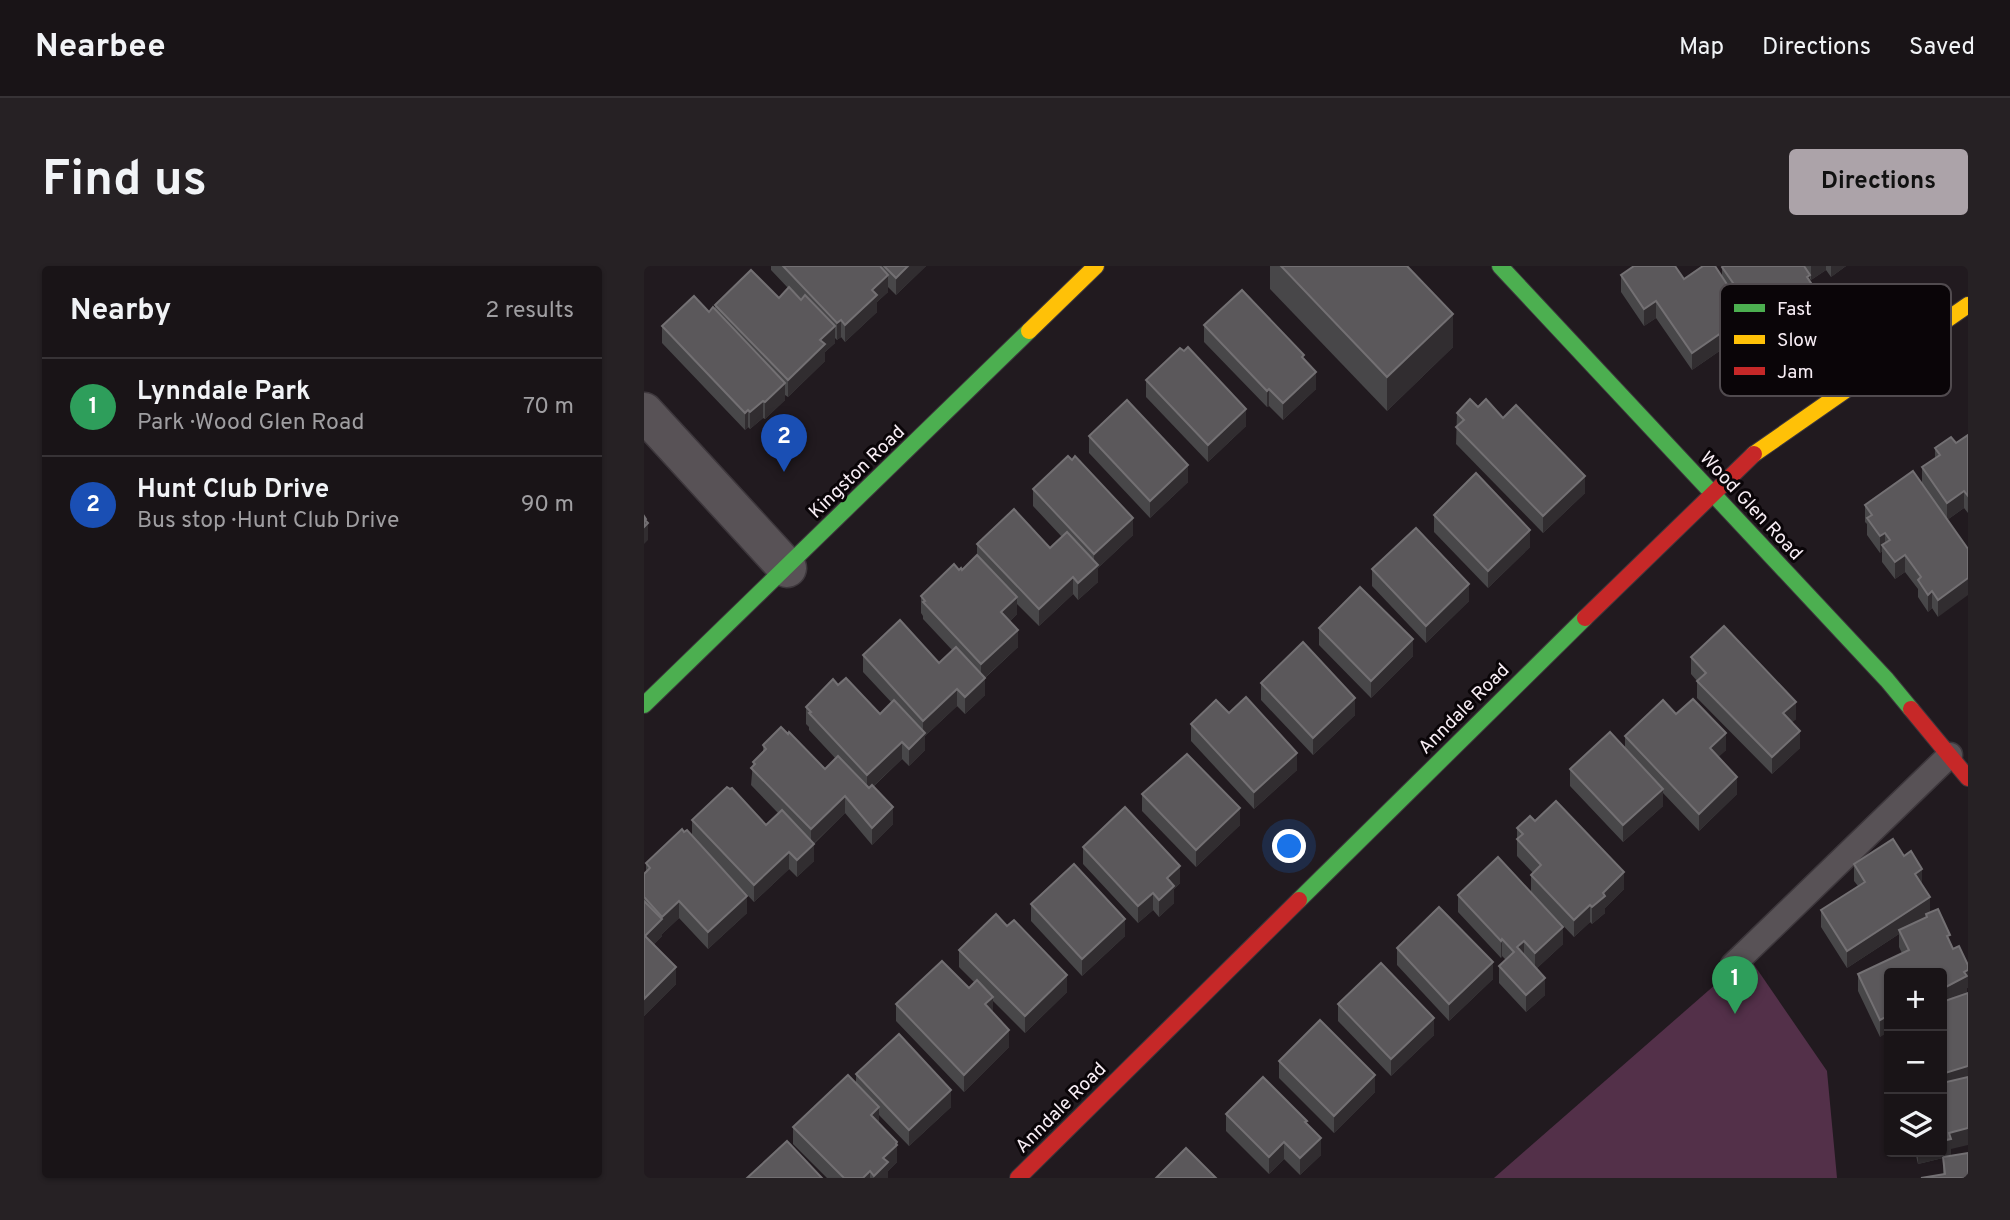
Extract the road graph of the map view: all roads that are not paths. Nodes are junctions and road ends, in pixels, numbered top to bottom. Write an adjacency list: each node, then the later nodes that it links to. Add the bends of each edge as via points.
1 (1096, 266): 8 (street, Kingston Road)
2 (1500, 266): 7 (street, Wood Glen Road)
3 (1968, 305): 4 (street, Anndale Road)
4 (1951, 317)
5 (1836, 396): 7 (street, Anndale Road, via 1758,450)
6 (644, 412): 8 (street)
7 (1712, 494): 10 (street, Wood Glen Road, via 1887,680); 13 (street, Anndale Road)
8 (787, 568): 9 (street, Kingston Road)
9 (644, 705)
10 (1950, 755): 11 (street, Wood Glen Road); 12 (lane)
11 (1968, 778)
12 (1733, 965)
13 (1018, 1178)

